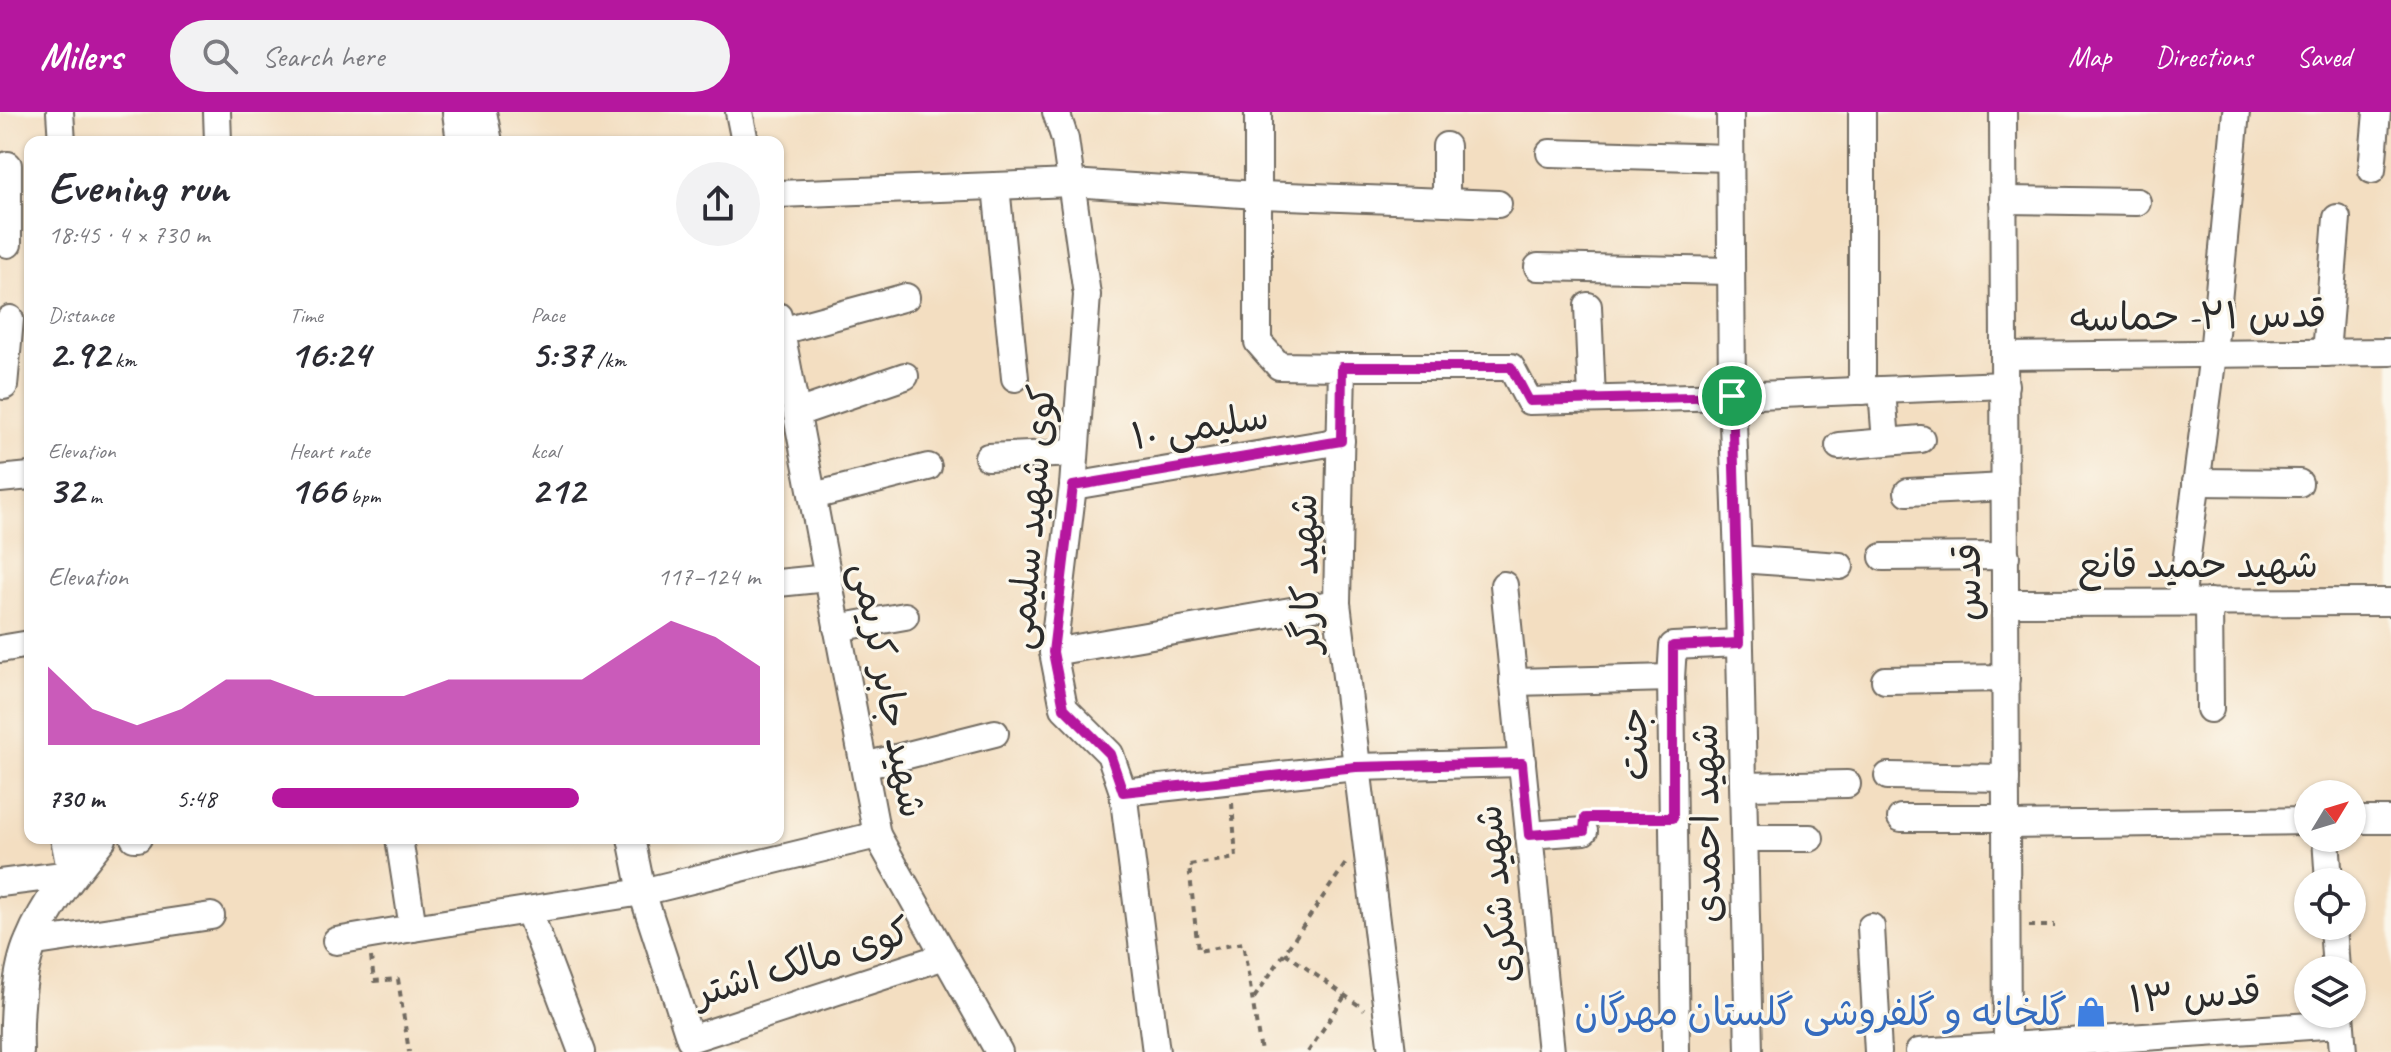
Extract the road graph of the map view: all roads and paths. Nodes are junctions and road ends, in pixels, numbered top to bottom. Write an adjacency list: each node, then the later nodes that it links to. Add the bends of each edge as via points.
1 (60, 112): 13 (street)
2 (217, 112): 14 (street)
3 (459, 112): 15 (main road)
4 (483, 112): 16 (street)
5 (739, 112): 17 (street)
6 (1056, 112): 23 (street, کوی شهید سلیمی)
7 (1258, 112): 26 (street)
8 (1730, 112): 20 (street, شهید احمدی)
9 (1862, 112): 49 (street)
10 (2003, 112): 27 (street, قدس)
11 (2236, 112): 42 (street)
12 (2377, 112): 22 (street)
13 (62, 136)
14 (218, 136)
15 (462, 136)
16 (488, 136)
17 (744, 136)
18 (1446, 146): 28 (street)
19 (1550, 153): 20 (street)
20 (1730, 158): 34 (street, شهید احمدی)
21 (13, 165): 32 (street)
22 (2372, 170)
23 (1071, 183): 24 (street); 26 (street); 57 (street, کوی شهید سلیمی, via 1087,295)
24 (996, 186): 25 (street); 46 (street)
25 (784, 194)
26 (1258, 195): 28 (street); 44 (street, via 1258,342 1279,366)
27 (2003, 200): 29 (street); 43 (street, قدس)
28 (1446, 202): 30 (street)
29 (2137, 202)
30 (1498, 204)
31 (2337, 218): 41 (street)
32 (8, 244)
33 (1538, 267): 34 (street)
34 (1731, 271): 50 (street, شهید احمدی)
35 (906, 297): 38 (street)
36 (1588, 306): 51 (street)
37 (10, 319): 48 (street)
38 (784, 322)
39 (784, 348): 52 (street, شهید جابر کریمی)
40 (2391, 352): 41 (street, قدس ۲۱- حماسه)
41 (2326, 353): 42 (street, قدس ۲۱- حماسه)
42 (2213, 354): 43 (street, قدس ۲۱- حماسه); 62 (street)
43 (2005, 356): 47 (street, قدس)
44 (1342, 367): 51 (street, via 1511,367 1529,401); 54 (street, شهید کارگر)
45 (905, 376): 52 (street)
46 (1015, 378)
47 (2005, 385): 49 (street); 65 (street, قدس)
48 (11, 386)
49 (1872, 390): 50 (street); 55 (street)
50 (1732, 396): 51 (street); 70 (street, شهید احمدی)
51 (1592, 399)
52 (797, 413): 67 (street, شهید جابر کریمی)
53 (1921, 439): 55 (street)
54 (1341, 441): 64 (street, سلیمی ۱۰); 78 (street, شهید کارگر)
55 (1886, 442): 56 (street)
56 (1839, 446)
57 (1075, 453): 58 (street); 64 (street, کوی شهید سلیمی)
58 (988, 457)
59 (928, 467): 67 (street)
60 (24, 477): 61 (street)
61 (0, 479)
62 (2196, 482): 63 (street); 75 (street)
63 (2299, 483)
64 (1073, 486): 85 (street, کوی شهید سلیمی)
65 (2005, 487): 66 (street); 68 (street, قدس)
66 (1908, 492)
67 (813, 496): 72 (street, شهید جابر کریمی)
68 (2006, 556): 69 (street); 79 (street, قدس)
69 (1883, 557)
70 (1738, 559): 71 (street); 82 (street, شهید احمدی)
71 (1840, 566)
72 (828, 578): 73 (street); 81 (street, شهید جابر کریمی)
73 (784, 582)
74 (1504, 585): 89 (street, شهید شکری)
75 (2181, 602): 76 (street, شهید حمید قانع); 79 (street, شهید حمید قانع)
76 (2209, 602): 77 (street, شهید حمید قانع); 90 (street)
77 (2391, 602)
78 (1337, 603): 85 (street); 94 (street, شهید کارگر)
79 (2006, 603): 87 (street, قدس)
80 (905, 616): 81 (street)
81 (837, 628): 93 (street, شهید جابر کریمی)
82 (1739, 643): 86 (street, جنت, via 1673,646); 99 (street, شهید احمدی)
83 (24, 645): 84 (street)
84 (0, 649)
85 (1053, 652): 100 (street, کوی شهید سلیمی, via 1064,708 1110,754)
86 (1671, 678): 89 (street); 101 (street, جنت)
87 (2006, 678): 88 (street); 96 (street, قدس)
88 (1885, 680)
89 (1513, 682): 92 (street, شهید شکری)
90 (2210, 709)
91 (995, 733): 93 (street)
92 (1522, 763): 94 (street); 110 (street, شهید شکری)
93 (864, 766): 109 (street, شهید جابر کریمی)
94 (1356, 767): 97 (street); 108 (street, شهید کارگر)
95 (1888, 776): 96 (street)
96 (2006, 778): 105 (street, قدس)
97 (1231, 780): 100 (street); 130 (path, via 1236,858 1189,865 1190,880 1198,951 1243,943)
98 (1847, 784): 99 (street)
99 (1744, 786): 111 (street, شهید احمدی)
100 (1123, 792): 142 (street, کوی شهید سلیمی)
101 (1673, 818): 107 (path, via 1585,818); 146 (street, جنت)
102 (1901, 818): 105 (street)
103 (2366, 820): 104 (street)
104 (2391, 820)
105 (2006, 821): 106 (street); 137 (street, قدس)
106 (2294, 821)
107 (1584, 831): 110 (street)
108 (1365, 834): 127 (path); 133 (street, شهید کارگر)
109 (877, 835): 119 (street); 128 (street, شهید جابر کریمی)
110 (1529, 835): 145 (street, شهید شکری)
111 (1745, 838): 112 (street); 147 (street, شهید احمدی)
112 (1810, 838)
113 (65, 844): 117 (street)
114 (95, 844): 117 (main road)
115 (400, 844): 123 (street)
116 (632, 844): 119 (street, کوی مالک اشتر)
117 (71, 874): 118 (street); 126 (main road)
118 (0, 883)
119 (642, 892): 120 (street); 135 (street, کوی مالک اشتر)
120 (529, 912): 123 (street); 140 (street)
121 (211, 916): 126 (street)
122 (1871, 927): 148 (street)
123 (413, 928): 124 (street)
124 (368, 936): 125 (street); 139 (path, via 374,981 398,979)
125 (336, 941)
126 (30, 943): 138 (main road, via 15,1015)
127 (1285, 953): 129 (path); 130 (path)
128 (945, 956): 135 (street, کوی مالک اشتر); 141 (street, شهید جابر کریمی)
129 (1345, 996): 133 (path); 144 (path)
130 (1253, 999): 143 (path)
131 (2294, 1027): 134 (street, قدس ۱۳)
132 (2341, 1028): 150 (street)
133 (1390, 1040)
134 (2214, 1042): 136 (street, قدس ۱۳)
135 (693, 1045)
136 (2126, 1045): 137 (street, قدس ۱۳)
137 (2007, 1049): 149 (street, قدس ۱۳)
138 (17, 1052)
139 (409, 1052)
140 (582, 1052)
141 (999, 1052)
142 (1156, 1052)
143 (1261, 1052)
144 (1308, 1052)
145 (1551, 1052)
146 (1676, 1052)
147 (1749, 1052)
148 (1878, 1052)
149 (1919, 1052)
150 (2343, 1052)

